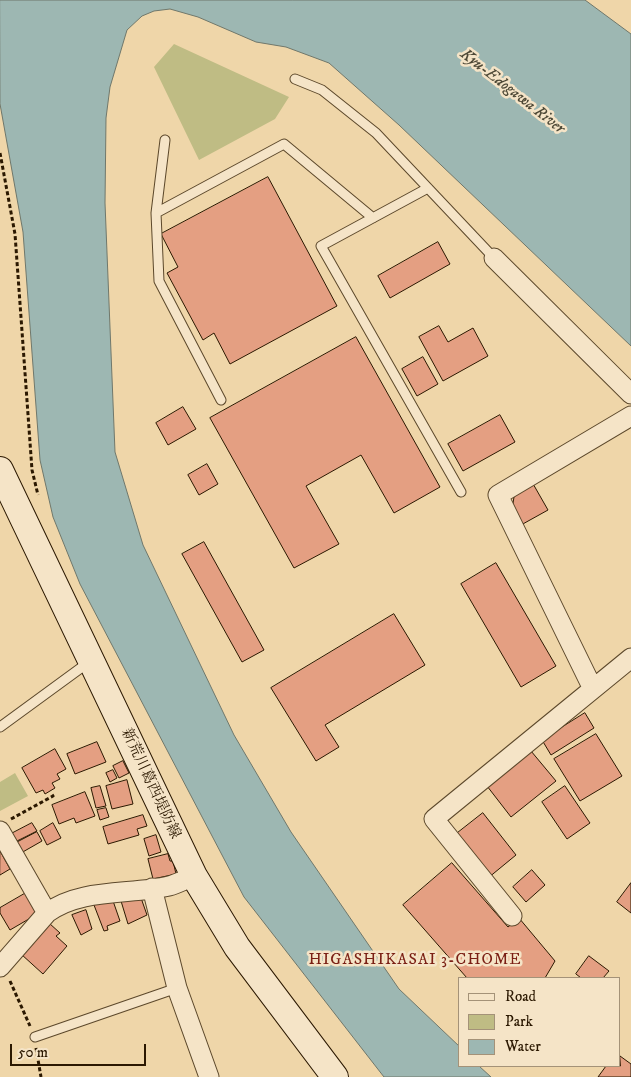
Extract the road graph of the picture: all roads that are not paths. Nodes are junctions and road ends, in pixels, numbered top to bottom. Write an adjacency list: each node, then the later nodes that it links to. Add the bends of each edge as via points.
1 (294, 79): 3 (lane, via 322,90 376,133)
2 (165, 140): 4 (lane)
3 (428, 188): 5 (lane); 6 (lane)
4 (156, 213): 5 (lane, via 284,144); 8 (lane, via 159,281)
5 (373, 218): 11 (lane, via 320,246)
6 (494, 258): 7 (street)
7 (631, 394)
8 (221, 400)
9 (631, 416): 14 (street, via 498,495)
10 (2, 481): 13 (main road, 新荒川葛西堤防線)
11 (461, 492)
12 (631, 658): 14 (street)
13 (92, 660): 15 (lane); 17 (main road, 新荒川葛西堤防線)
14 (593, 689): 20 (street, via 434,818)
15 (0, 727)
16 (4, 826): 19 (street)
17 (194, 876): 18 (street, via 169,886); 25 (main road, 新荒川葛西堤防線, via 237,947)
18 (152, 888): 19 (street, via 84,898 56,906); 22 (street)
19 (47, 913): 21 (street)
20 (512, 916)
21 (2, 966)
22 (177, 988): 23 (lane); 24 (street)
23 (34, 1037)
24 (209, 1077)
25 (335, 1077)

